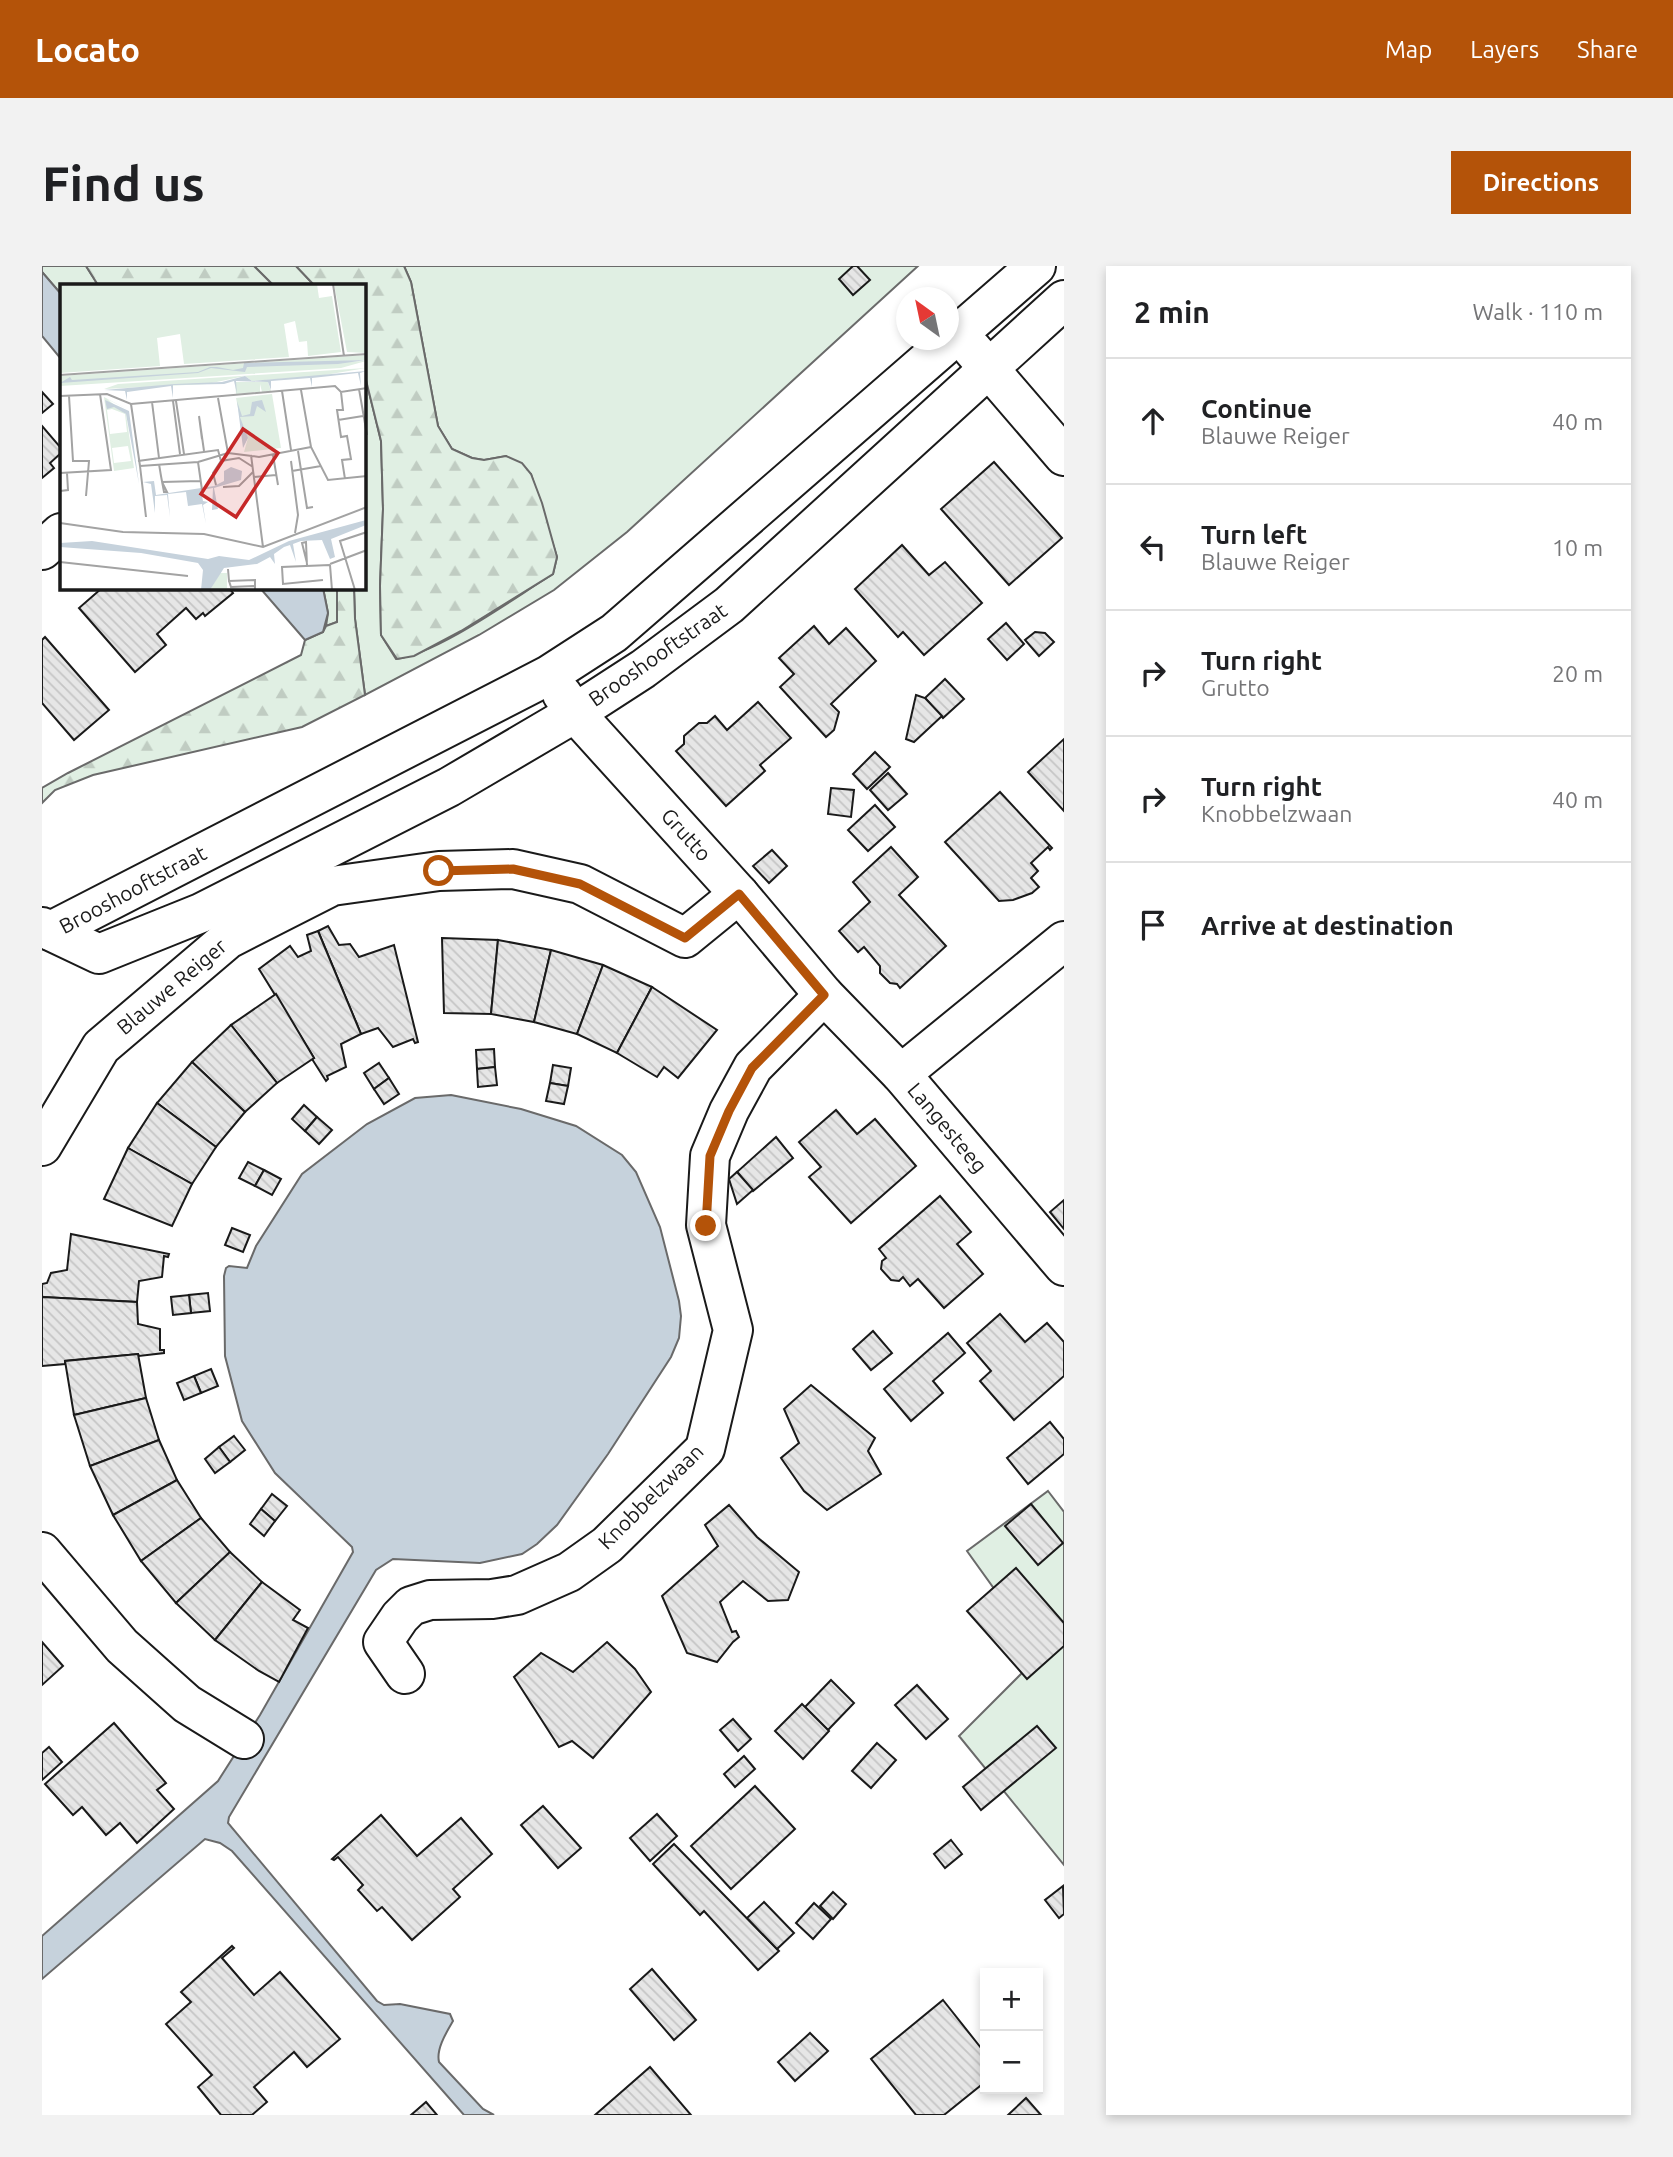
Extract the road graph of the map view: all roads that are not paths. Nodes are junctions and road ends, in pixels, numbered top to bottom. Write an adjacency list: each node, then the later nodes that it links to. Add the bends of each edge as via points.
1 (1036, 266): 3 (street, Brooshooftstraat)
2 (1064, 300): 5 (street, Brooshooftstraat)
3 (959, 334): 5 (street)
4 (941, 350): 9 (street, Brooshooftstraat, via 614,633)
5 (989, 369): 6 (street); 10 (street, Brooshooftstraat, via 729,605)
6 (1064, 456)
7 (60, 534): 8 (street)
8 (42, 550)
9 (549, 675): 10 (street, Grutto); 12 (street, Brooshooftstraat)
10 (576, 713): 11 (street, Grutto); 12 (street, Brooshooftstraat, via 449,787 201,914 99,954)
11 (739, 894): 14 (street, Grutto); 16 (street, Blauwe Reiger, via 685,938 580,884 513,869 439,871 332,886 228,939 101,1047)
12 (45, 941)
13 (1064, 941): 15 (street)
14 (824, 995): 15 (street, Langesteeg); 19 (street, Knobbelzwaan, via 752,1068 710,1156 706,1226 733,1330 705,1450 607,1545 569,1573 517,1595 430,1600 411,1606 383,1642)
15 (901, 1074): 17 (street, Langesteeg)
16 (42, 1146)
17 (1064, 1266)
18 (42, 1552): 20 (street, via 122,1646 187,1704)
19 (405, 1674)
20 (244, 1740)

